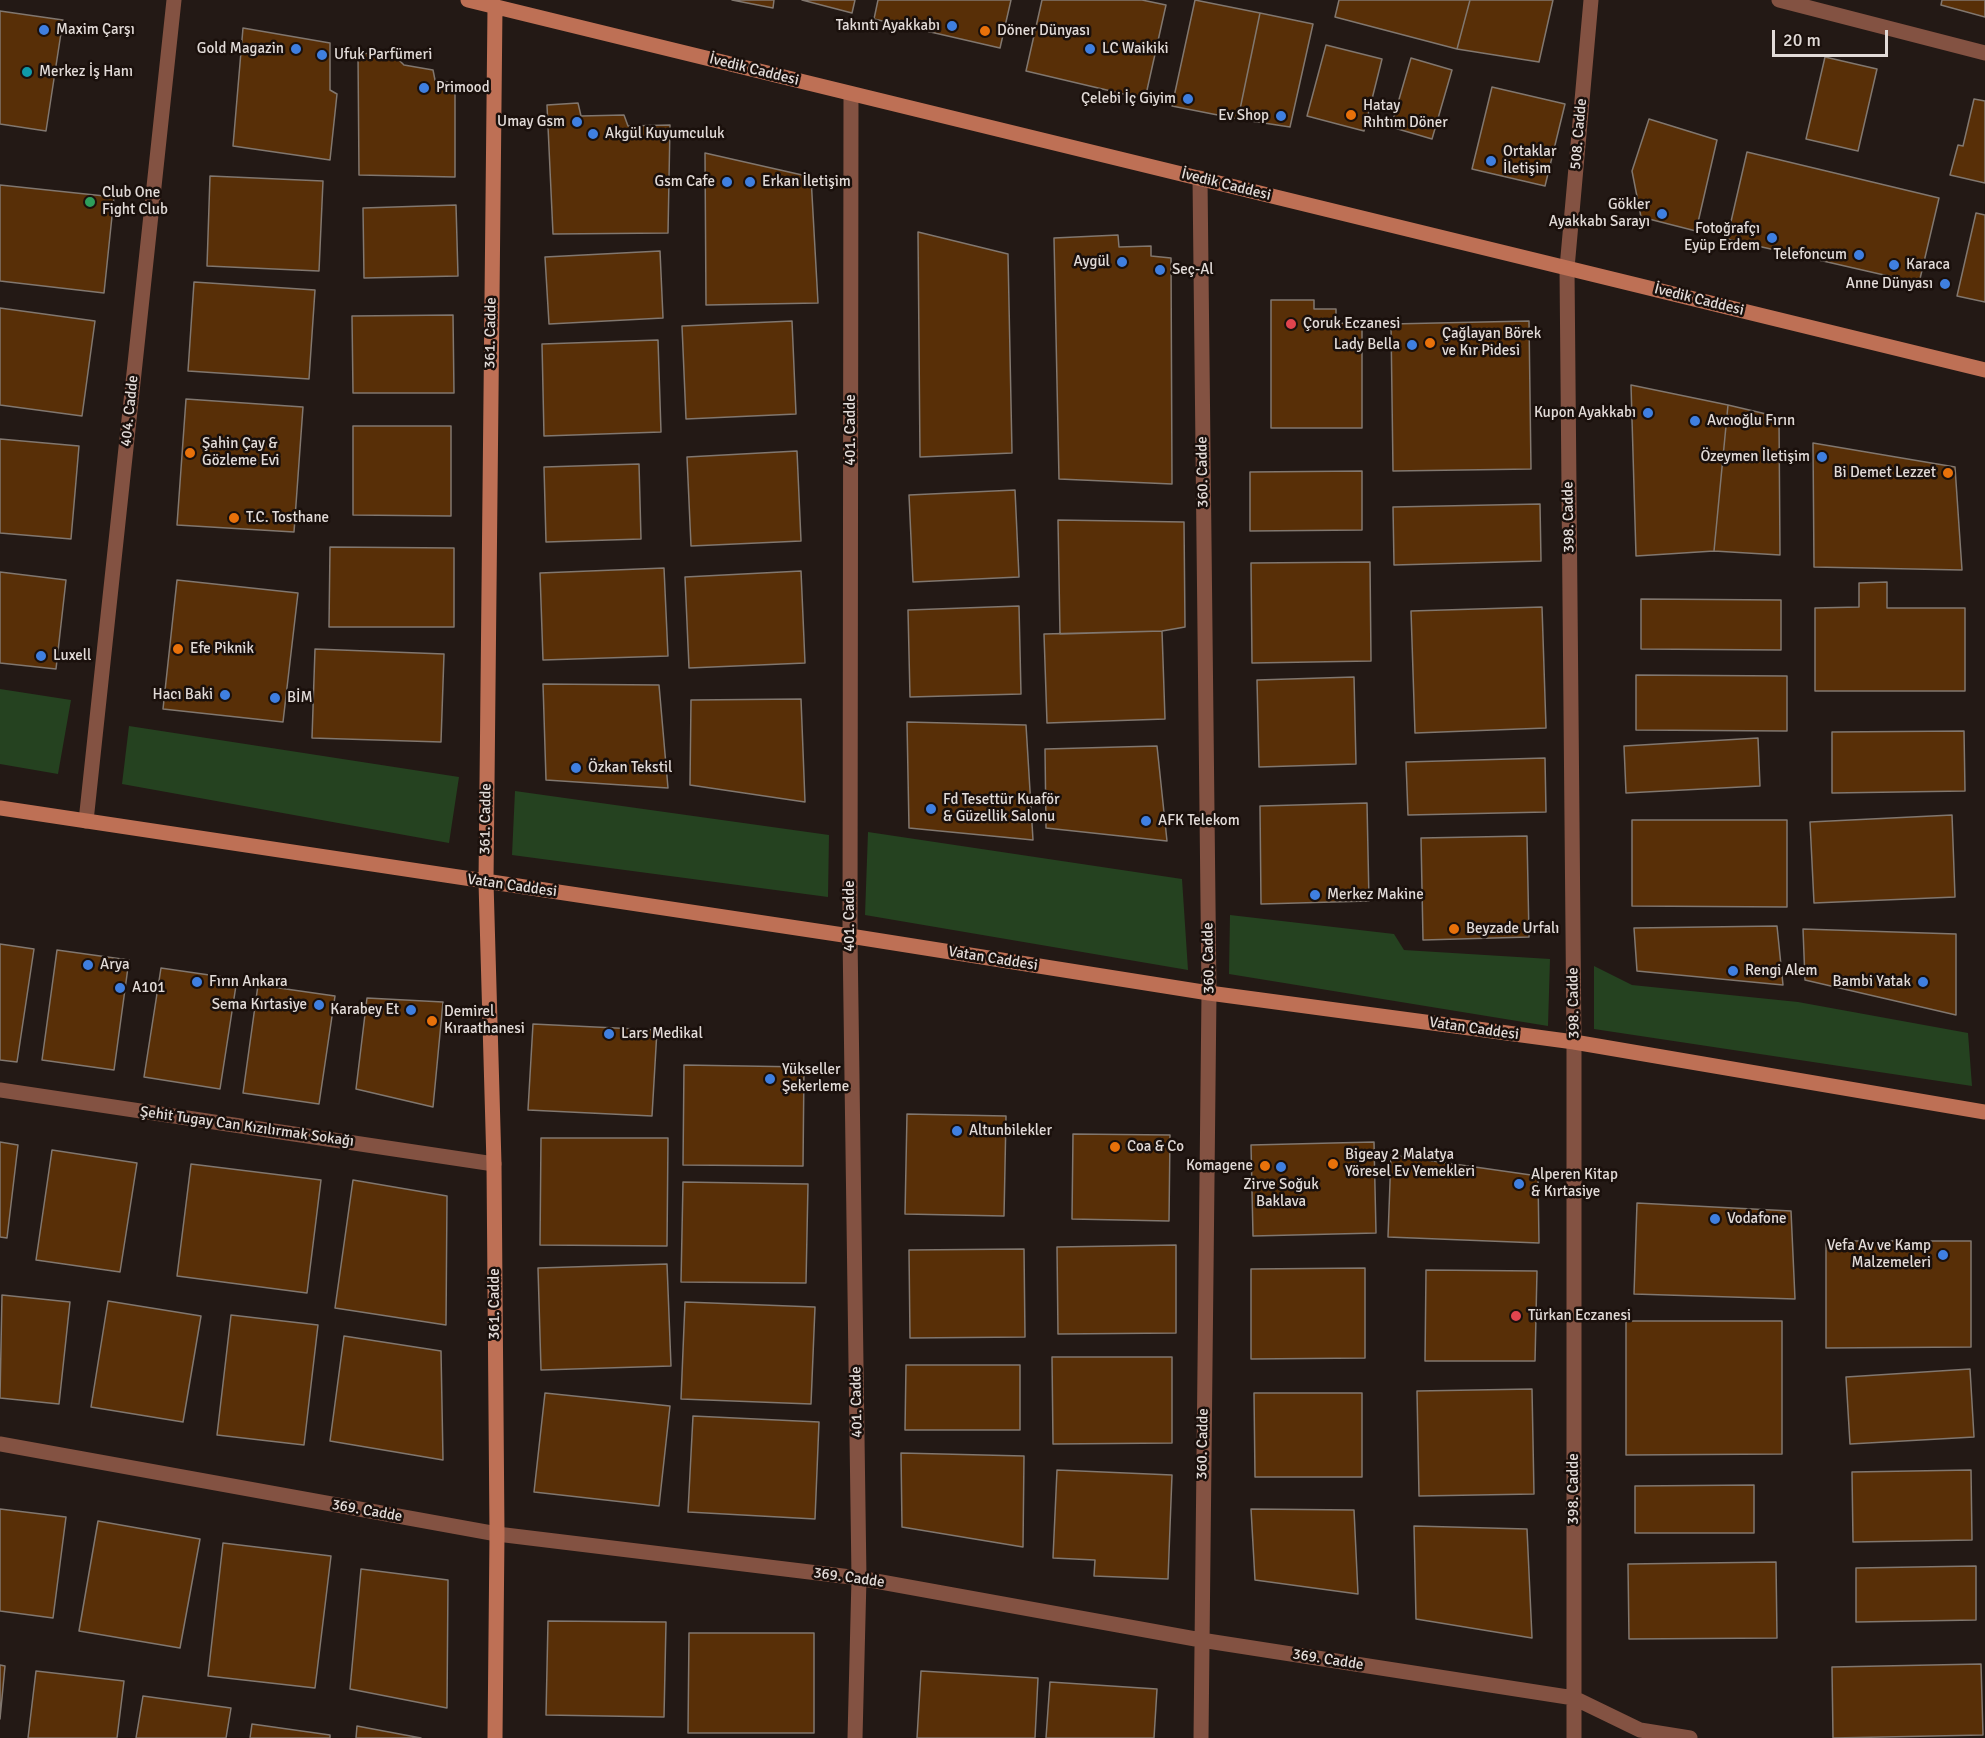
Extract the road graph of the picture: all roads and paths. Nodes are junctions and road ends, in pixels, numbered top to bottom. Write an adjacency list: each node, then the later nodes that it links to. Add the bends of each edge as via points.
1 (174, 0): 12 (street, 404. Cadde)
2 (468, 0): 5 (main road, İvedik Caddesi)
3 (1591, 0): 9 (street, 508. Cadde)
4 (1779, 0): 6 (street)
5 (495, 7): 7 (main road, İvedik Caddesi); 13 (main road, 361. Cadde)
6 (1985, 53)
7 (851, 94): 8 (main road, İvedik Caddesi); 14 (street, 401. Cadde)
8 (1200, 178): 9 (main road, İvedik Caddesi); 15 (street, 360. Cadde)
9 (1567, 268): 10 (main road, İvedik Caddesi); 16 (street, 398. Cadde)
10 (1985, 369)
11 (0, 808): 12 (main road, Vatan Caddesi)
12 (86, 821): 13 (main road, Vatan Caddesi)
13 (486, 882): 14 (main road, Vatan Caddesi); 19 (main road, 361. Cadde)
14 (850, 936): 15 (main road, Vatan Caddesi); 22 (street, 401. Cadde)
15 (1209, 993): 16 (main road, Vatan Caddesi); 23 (street, 360. Cadde)
16 (1574, 1042): 18 (main road, Vatan Caddesi); 24 (street, 398. Cadde)
17 (0, 1090): 19 (street, Şehit Tugay Can Kızılırmak Sokağı)
18 (1985, 1112)
19 (494, 1164): 21 (main road, 361. Cadde)
20 (0, 1444): 21 (street, 369. Cadde)
21 (497, 1534): 22 (street, 369. Cadde); 25 (main road, 361. Cadde)
22 (859, 1578): 23 (street, 369. Cadde); 26 (street, 401. Cadde)
23 (1201, 1640): 24 (street, 369. Cadde); 27 (street, 360. Cadde)
24 (1574, 1698): 28 (street, 398. Cadde); 29 (street, 369. Cadde, via 1640,1730)
25 (495, 1738)
26 (855, 1738)
27 (1201, 1738)
28 (1574, 1738)
29 (1690, 1738)

